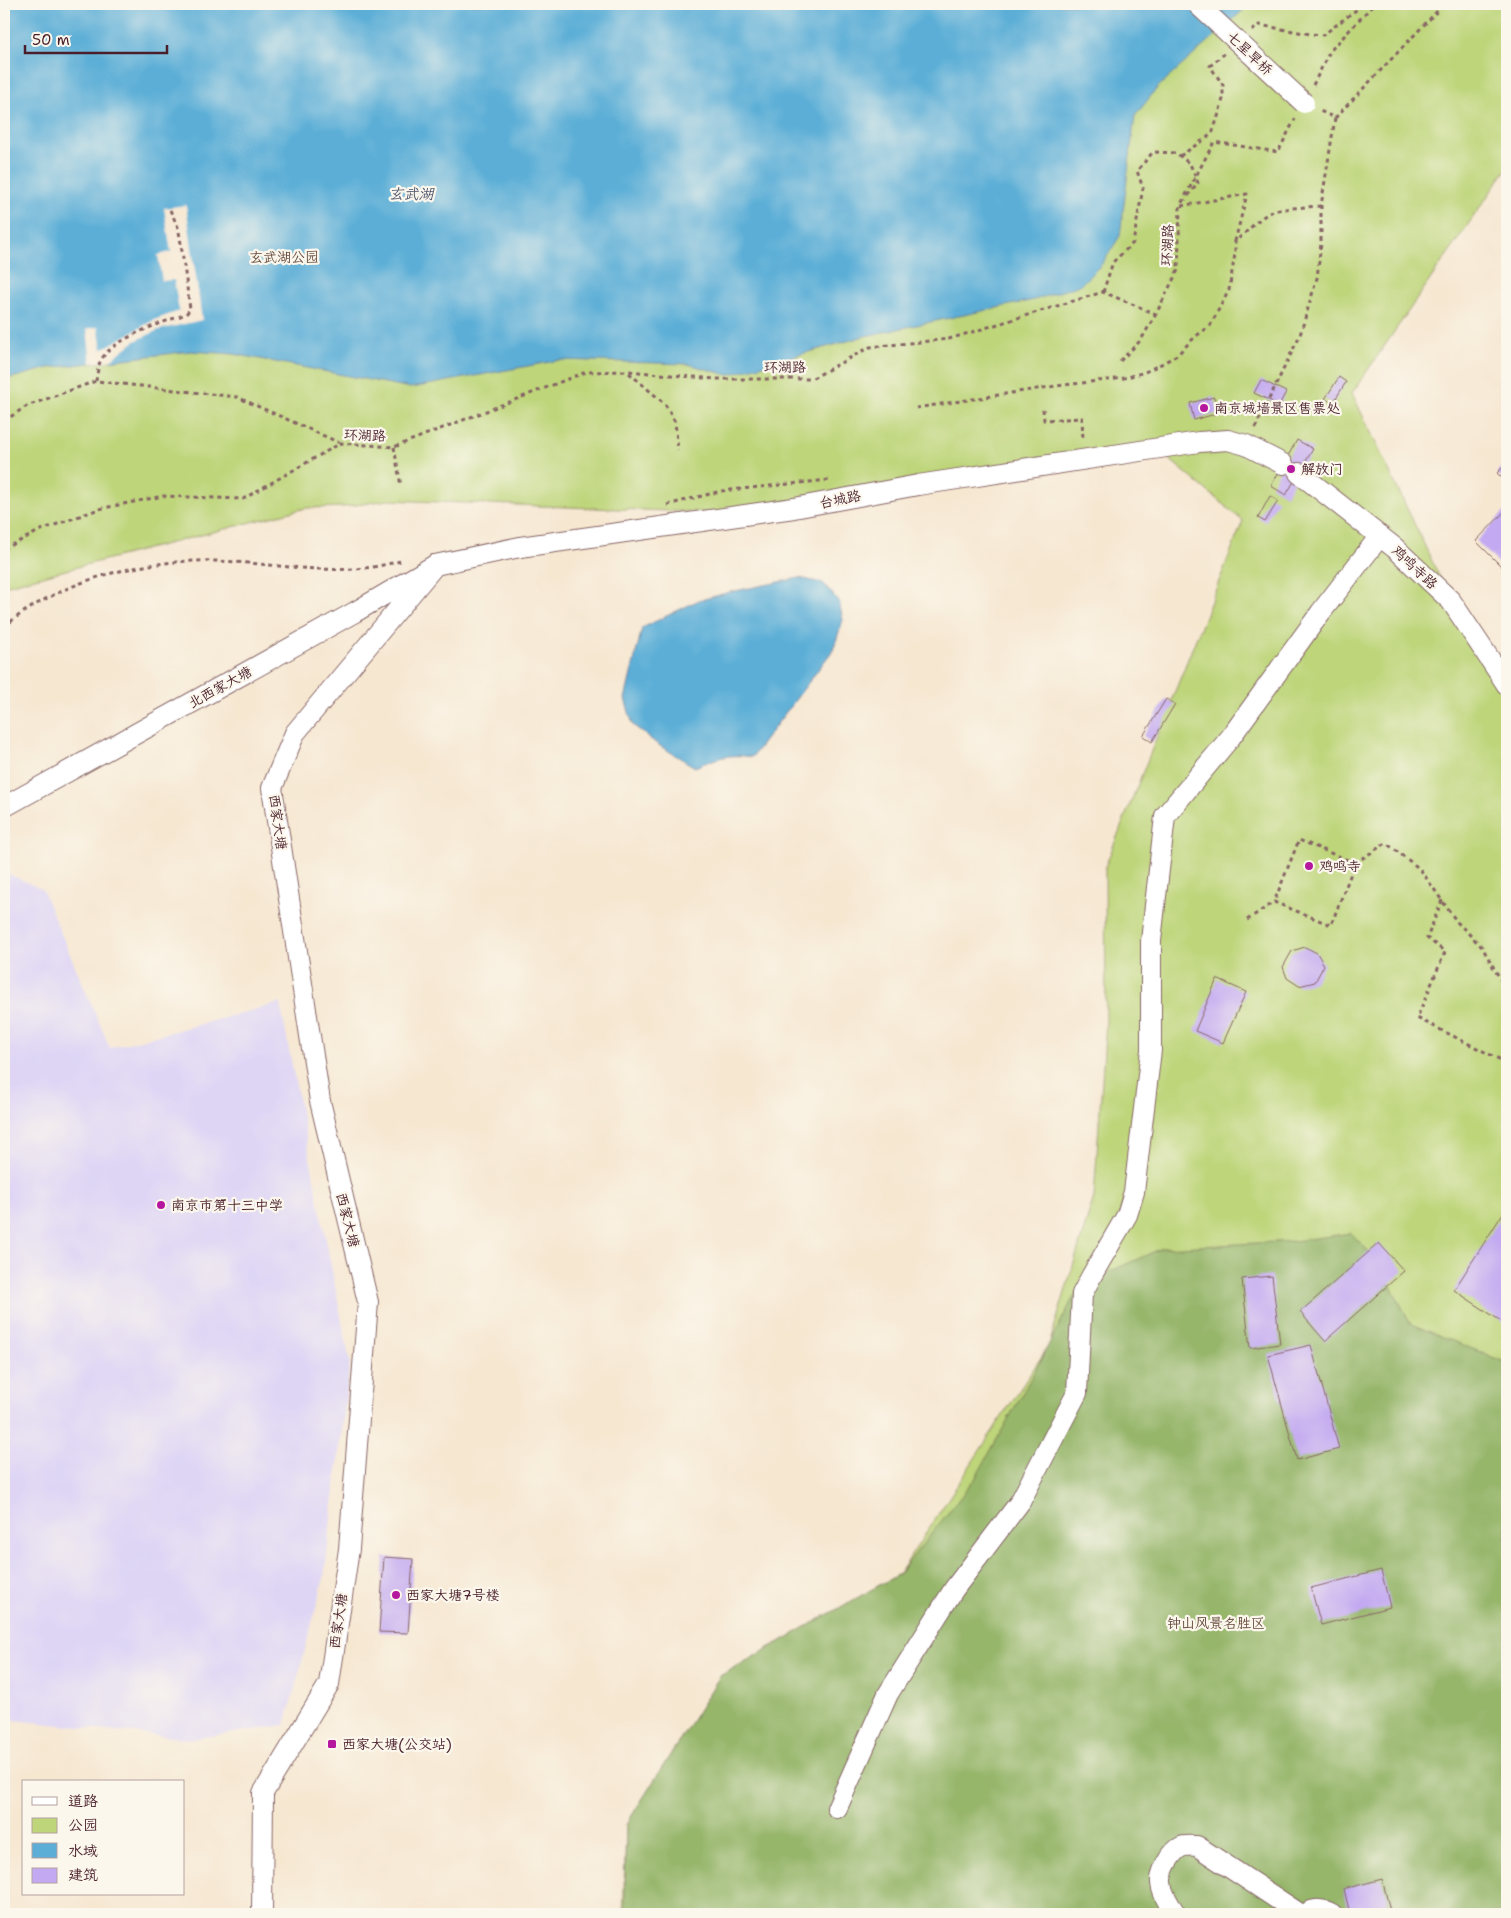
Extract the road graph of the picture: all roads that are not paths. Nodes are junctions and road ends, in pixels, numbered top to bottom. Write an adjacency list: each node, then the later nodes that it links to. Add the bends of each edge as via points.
1 (1197, 4): 2 (street, 七星旱桥, bridge)
2 (1302, 105)
3 (1250, 438): 4 (street, 鸡鸣寺路); 5 (street, 台城路, via 1156,448 918,485 794,508 520,548)
4 (1380, 536): 6 (street, 鸡鸣寺路, via 1451,601); 8 (street, via 1230,738 1166,816 1151,941 1151,1050 1134,1192 1126,1215 1082,1294 1077,1393 1020,1502 954,1589 888,1694)
5 (435, 565): 7 (street, 北西家大塘); 9 (street, 西家大塘, via 295,733 272,788 320,1101 368,1302 349,1549 329,1684 263,1793)
6 (1507, 685)
7 (4, 807)
8 (837, 1808)
9 (262, 1914)
10 (1176, 1914): 11 (street, via 1168,1903 1161,1882 1171,1856 1182,1846 1197,1846)
11 (1300, 1914)
12 (1306, 1914): 13 (street, via 1315,1910)
13 (1332, 1914)

